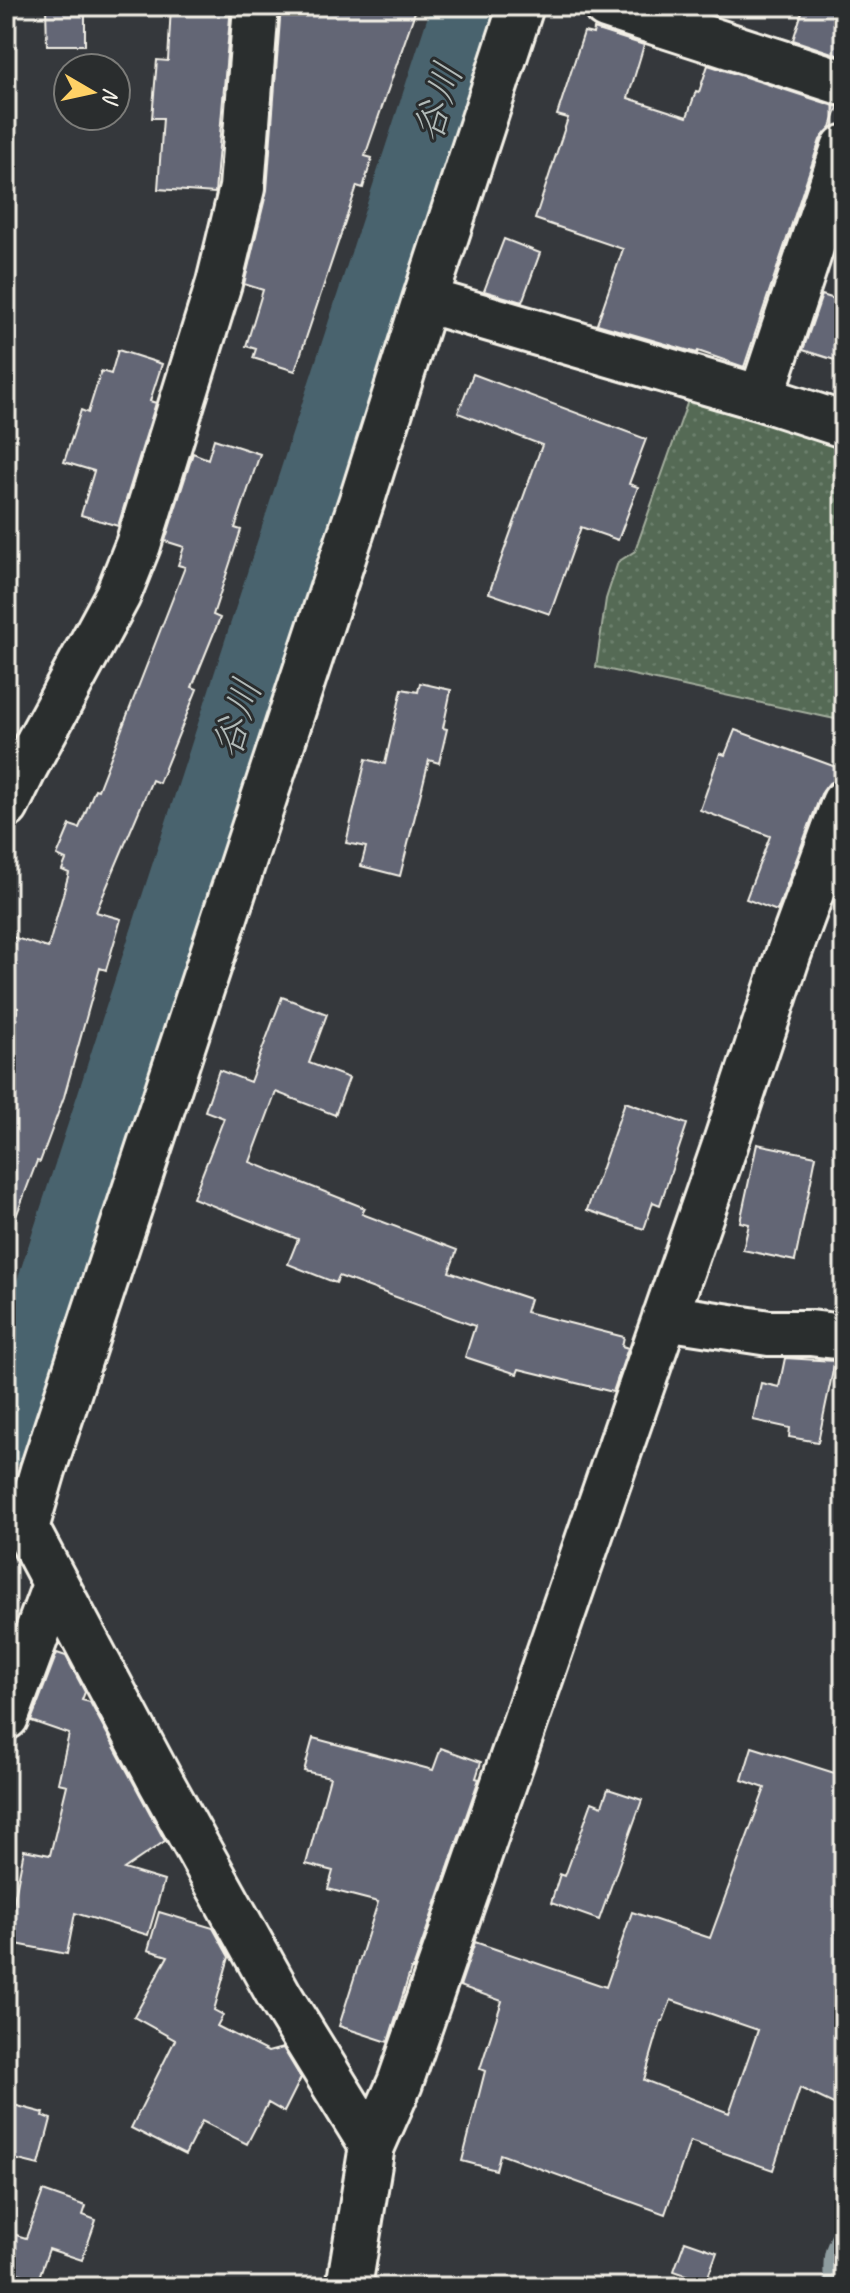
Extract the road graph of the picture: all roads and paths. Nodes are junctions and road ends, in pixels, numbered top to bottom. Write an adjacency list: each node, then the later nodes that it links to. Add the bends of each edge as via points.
1 (256, 6): 10 (street, via 242,188 219,283 143,530 118,595)
2 (521, 6): 6 (street)
3 (606, 6): 4 (street)
4 (844, 83)
5 (844, 148): 7 (street)
6 (425, 300): 7 (street); 13 (street, via 43,1470)
7 (761, 398): 8 (street)
8 (844, 425)
9 (844, 803): 11 (street)
10 (6, 806)
11 (665, 1317): 12 (street, via 769,1333); 16 (street, via 405,2069)
12 (844, 1337)
13 (13, 1523): 14 (street)
14 (55, 1585): 15 (street); 16 (street, via 279,1995)
15 (6, 1717)
16 (372, 2146): 17 (street)
17 (349, 2287)

